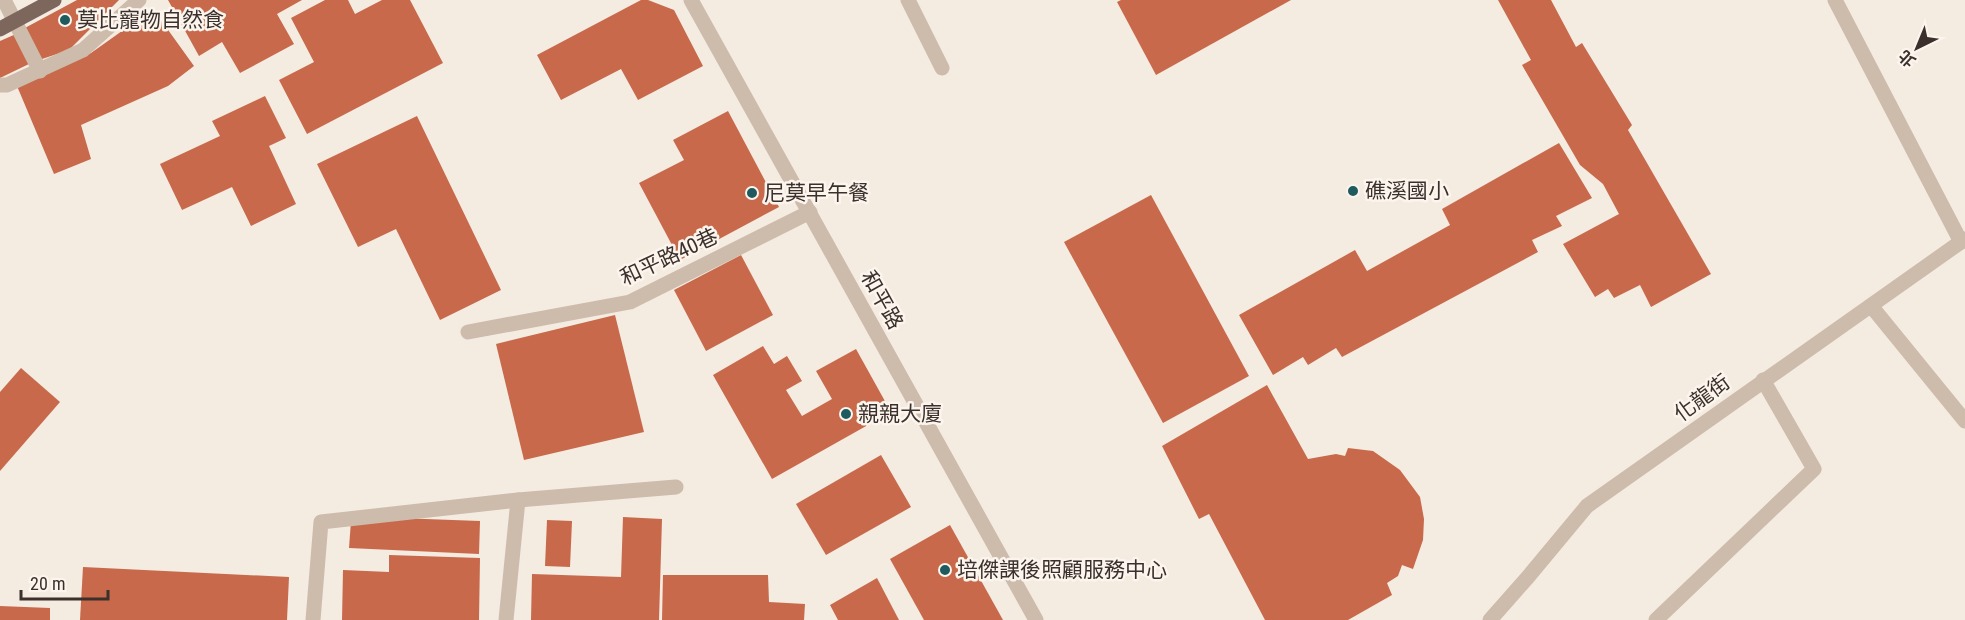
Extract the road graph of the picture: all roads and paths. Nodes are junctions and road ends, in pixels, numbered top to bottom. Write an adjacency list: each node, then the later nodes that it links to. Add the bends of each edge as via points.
1 (4, 0): 7 (street)
2 (139, 0): 10 (street, via 83,51)
3 (691, 0): 12 (street, 和平路)
4 (908, 0): 9 (street)
5 (1835, 0): 13 (street)
6 (50, 1): 7 (main road)
7 (15, 21): 8 (main road); 10 (street)
8 (0, 29)
9 (942, 68)
10 (40, 71): 11 (street)
11 (0, 85)
12 (810, 212): 15 (street, 和平路40巷, via 630,302); 22 (street, 和平路)
13 (1963, 241): 14 (street, 化龍街)
14 (1872, 307): 16 (street, 化龍街); 17 (street)
15 (468, 332)
16 (1763, 380): 23 (street, 化龍街, via 1587,506); 24 (street, via 1814,469)
17 (1965, 421)
18 (676, 487): 19 (street)
19 (518, 500): 20 (street, via 321,522); 21 (street)
20 (313, 620)
21 (506, 620)
22 (1036, 620)
23 (1490, 620)
24 (1656, 620)

